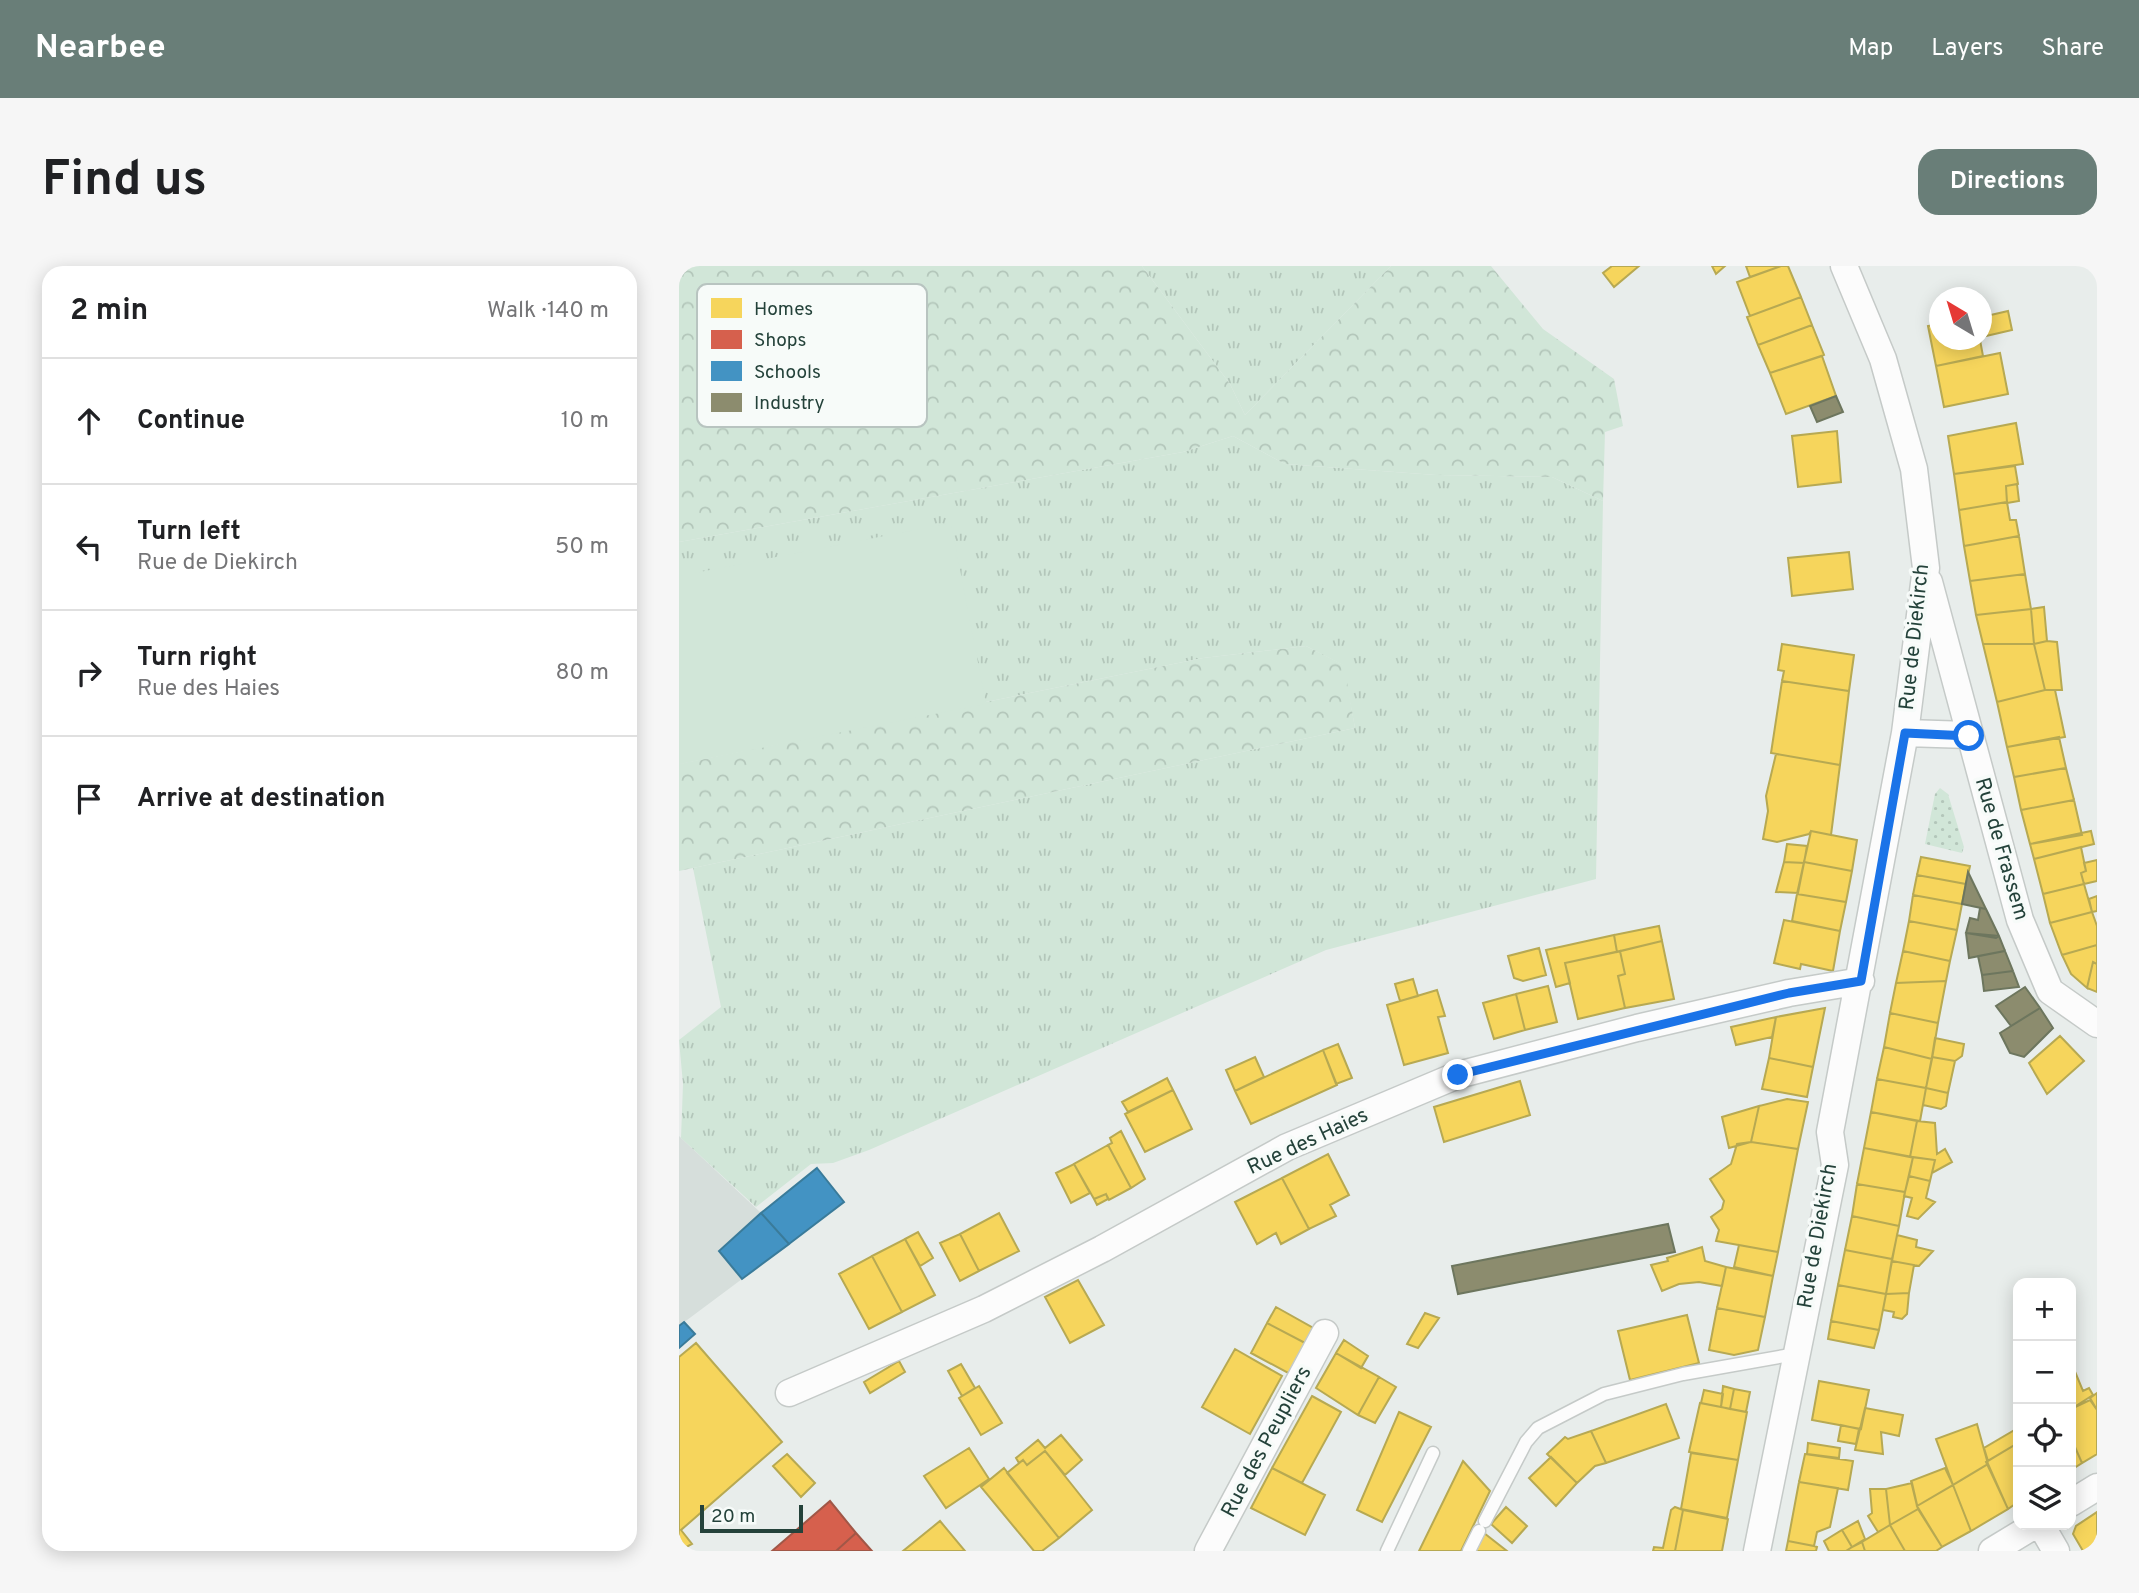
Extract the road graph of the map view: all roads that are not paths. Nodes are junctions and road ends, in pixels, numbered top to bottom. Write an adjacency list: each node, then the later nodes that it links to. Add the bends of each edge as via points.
1 (1845, 266): 2 (street, Rue de Diekirch, via 1883,359 1914,469)
2 (1926, 568): 3 (street, Rue de Diekirch); 4 (street, Rue de Frassem)
3 (1905, 733): 4 (street); 5 (street, Rue de Diekirch)
4 (1969, 736): 6 (street, Rue de Frassem, via 2020,920 2050,991)
5 (1861, 981): 8 (street, Rue de Diekirch, via 1830,1132 1835,1165); 9 (street, Rue des Haies, via 1776,996 1458,1075 1287,1147 984,1309)
6 (2097, 1024)
7 (1325, 1333): 15 (street, Rue des Peupliers)
8 (1796, 1354): 17 (lane, via 1604,1394 1538,1428 1526,1441); 18 (street, Rue de Diekirch)
9 (789, 1393)
10 (1433, 1453): 16 (lane)
11 (2097, 1487): 12 (street)
12 (2076, 1500)
13 (2027, 1530): 19 (street)
14 (2044, 1530): 20 (street)
15 (1208, 1551)
16 (1387, 1551)
17 (1469, 1551)
18 (1757, 1551)
19 (1992, 1551)
20 (2056, 1551)

